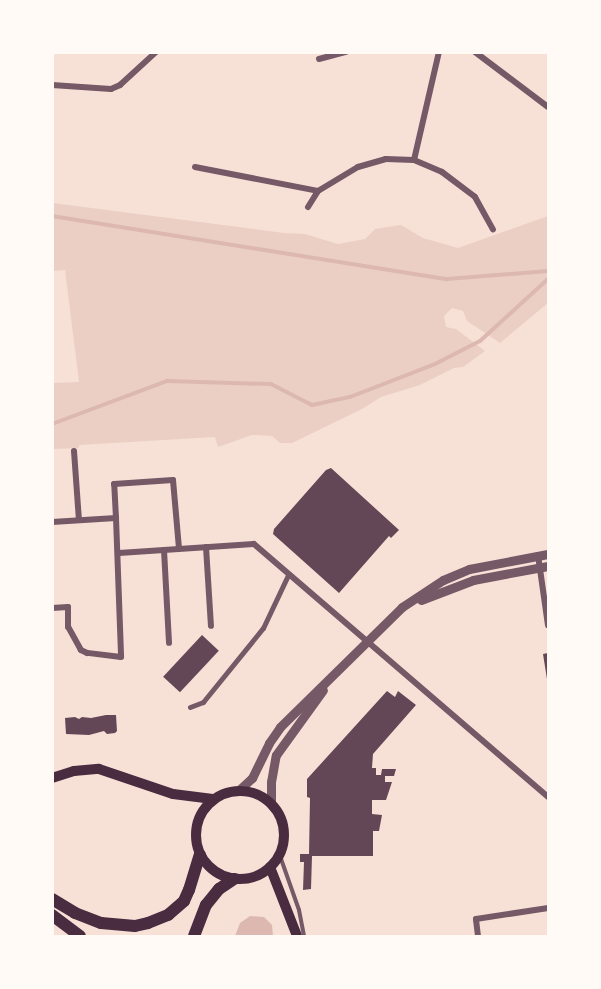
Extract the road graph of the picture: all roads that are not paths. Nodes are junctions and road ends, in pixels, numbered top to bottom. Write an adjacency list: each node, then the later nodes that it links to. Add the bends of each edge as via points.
1 (156, 52): 6 (street, via 111,89)
2 (346, 52): 5 (street)
3 (439, 52): 8 (street)
4 (475, 52): 7 (street)
5 (319, 59)
6 (52, 85)
7 (549, 107)
8 (414, 160): 10 (street, via 386,159 358,167); 12 (street, via 442,172 476,197)
9 (195, 167): 10 (street)
10 (318, 191): 11 (street)
11 (308, 207)
12 (493, 229)
13 (74, 451): 15 (street)
14 (116, 518): 15 (street); 19 (street, via 114,484 173,480); 20 (street)
15 (79, 520): 16 (street)
16 (52, 522)
17 (206, 547): 19 (street); 24 (street, via 254,544); 28 (street)
18 (164, 549): 19 (street); 20 (street); 30 (street)
19 (179, 549)
20 (118, 553): 26 (street, via 121,657 81,650 68,627 68,607)
21 (549, 554): 22 (street)
22 (538, 555): 23 (street); 25 (street, via 470,569 443,580)
23 (546, 568): 25 (street, via 473,580); 27 (street)
24 (288, 575): 29 (street); 32 (street, via 262,628 203,702)
25 (402, 607): 29 (street)
26 (52, 608)
27 (549, 625)
28 (211, 626)
29 (367, 639): 31 (street); 35 (street)
30 (169, 643)
31 (343, 664): 34 (street, via 280,727 252,778); 37 (street, via 276,755)
32 (190, 707)
33 (52, 778): 36 (main road, via 99,769 173,794)
34 (239, 790): 36 (main road); 37 (main road)
35 (549, 797)
36 (213, 799): 38 (main road, via 197,825)
37 (271, 802): 39 (main road, via 284,828)
38 (200, 855): 41 (main road, via 208,867); 42 (highway, via 184,901 168,915 148,923 101,923)
39 (280, 855): 40 (main road); 48 (lane)
40 (270, 867): 41 (main road, via 259,876); 47 (main road)
41 (234, 879): 46 (highway, via 206,905)
42 (52, 899)
43 (549, 908): 49 (street, via 476,919)
44 (52, 915): 45 (highway)
45 (80, 936)
46 (194, 936)
47 (297, 936)
48 (304, 936)
49 (478, 936)

